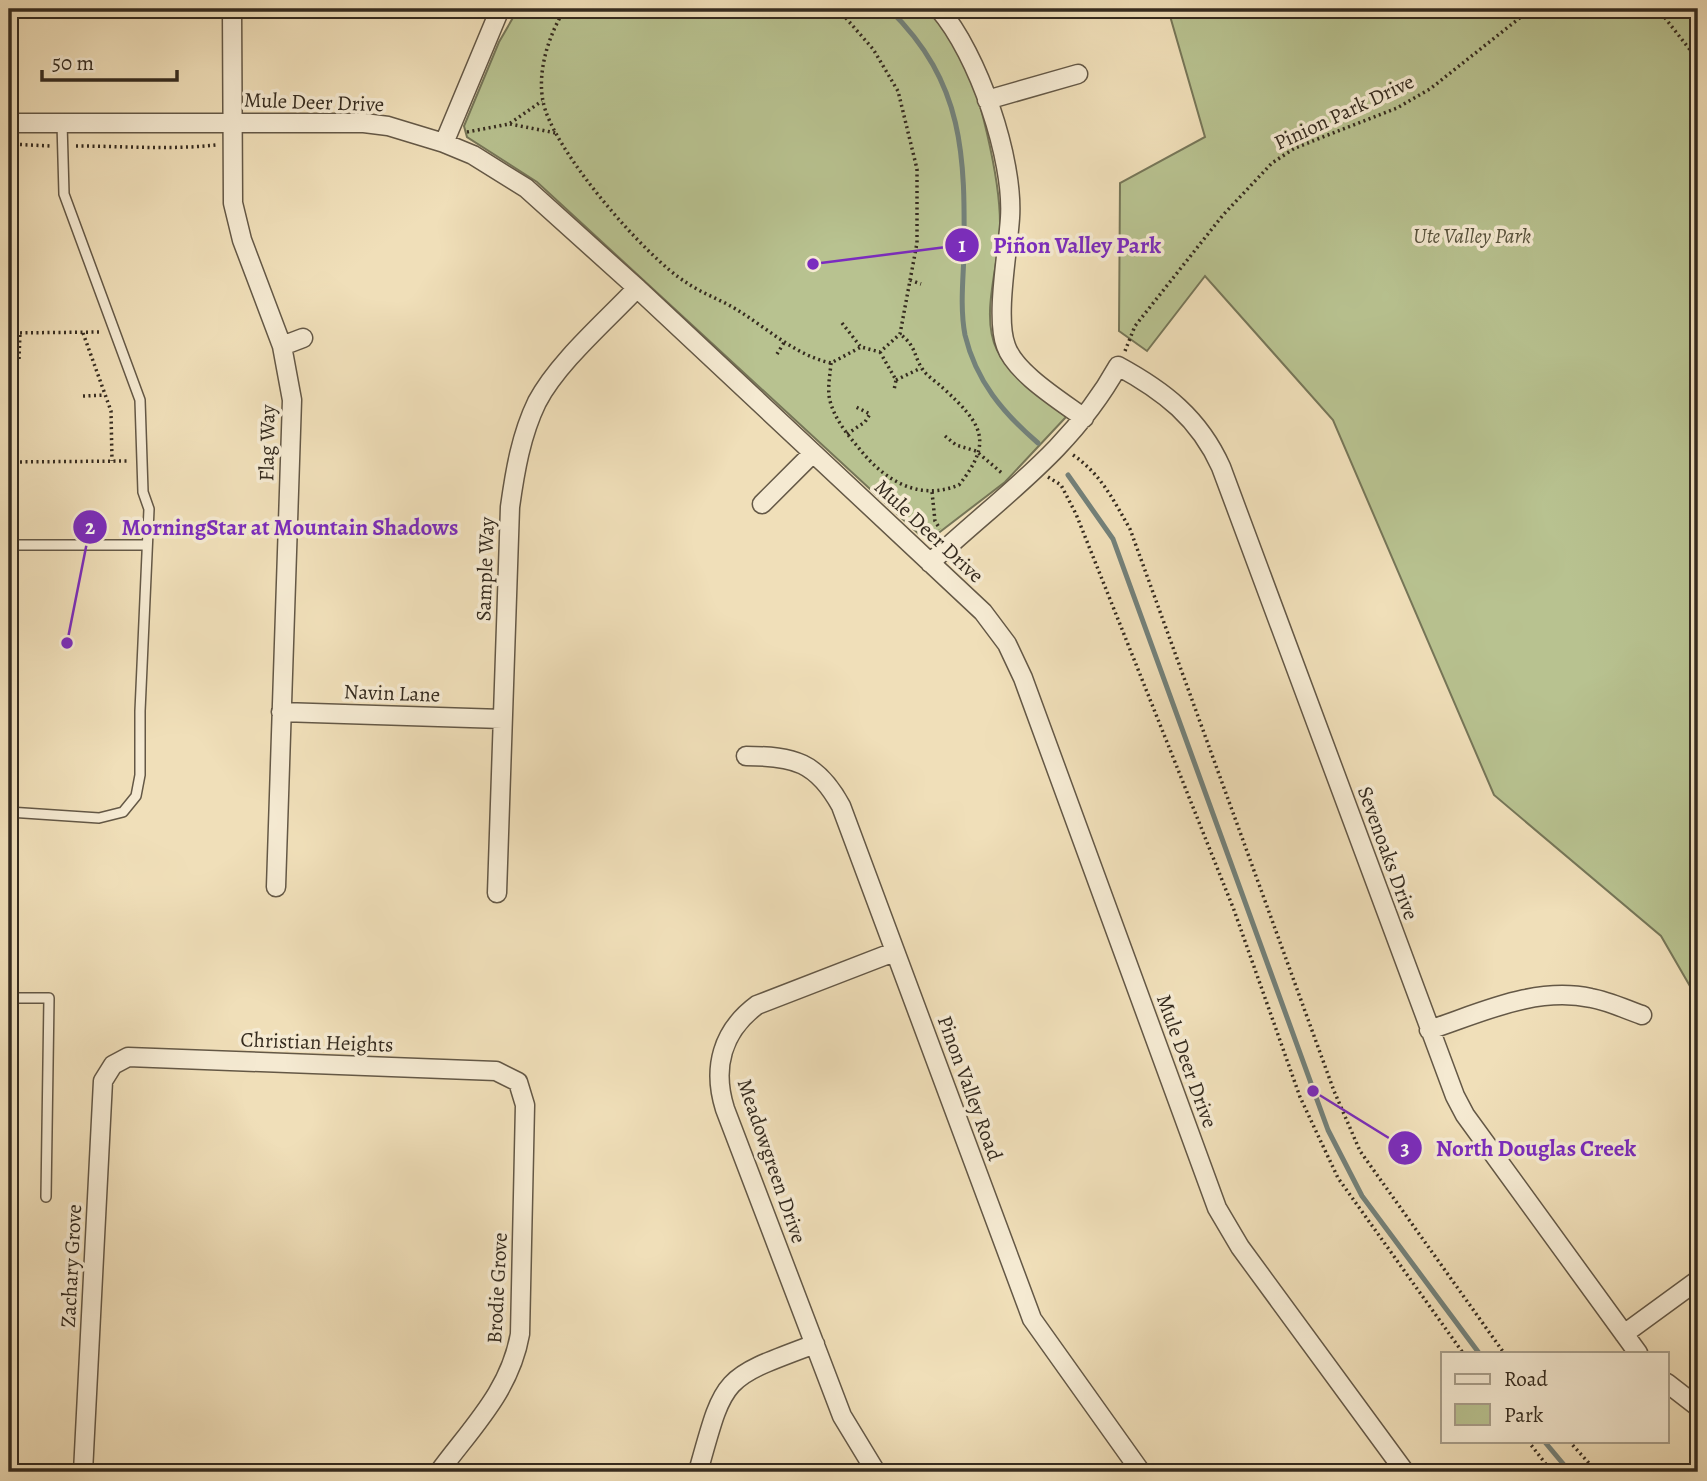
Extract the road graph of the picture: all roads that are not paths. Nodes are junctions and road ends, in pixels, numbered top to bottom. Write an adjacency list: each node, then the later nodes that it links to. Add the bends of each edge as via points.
1 (232, 9): 8 (street, Flag Way)
2 (500, 9): 9 (street)
3 (939, 9): 5 (street, via 969,52)
4 (1078, 74): 5 (street)
5 (987, 100): 13 (street, via 1012,194 1002,331 1006,348 1016,364)
6 (9, 123): 7 (street, Mule Deer Drive)
7 (62, 123): 8 (street, Mule Deer Drive); 17 (lane, via 64,194 140,400 143,492 149,509)
8 (232, 123): 9 (street, Mule Deer Drive, via 364,123); 12 (street, Flag Way, via 236,222)
9 (443, 143): 10 (street, Mule Deer Drive, via 473,155 526,188)
10 (637, 288): 14 (street, Mule Deer Drive); 20 (street, Sample Way, via 552,379 538,400 521,446 510,508)
11 (303, 338): 12 (street)
12 (282, 346): 19 (street, Flag Way, via 292,400)
13 (1084, 418): 18 (street, via 1038,470); 28 (street, Sevenoaks Drive, via 1118,366 1172,398 1213,449)
14 (812, 454): 15 (street); 18 (street, Mule Deer Drive)
15 (762, 504)
16 (9, 545): 17 (lane)
17 (147, 545): 22 (lane, via 141,775 136,796 123,812 99,818)
18 (930, 563): 43 (street, Mule Deer Drive, via 983,612 1014,659 1217,1208 1240,1247)
19 (281, 712): 20 (street, Navin Lane); 23 (street, Flag Way)
20 (502, 719): 24 (street, Sample Way)
21 (746, 755): 25 (street, Pinon Valley Road, via 800,762 818,772 832,789)
22 (9, 813)
23 (276, 887)
24 (497, 893)
25 (894, 952): 34 (street, Meadowgreen Drive, via 757,1005 733,1028 720,1057 723,1100); 42 (street, Pinon Valley Road, via 1032,1319)
26 (9, 998): 31 (lane, via 49,998)
27 (1642, 1015): 28 (street, via 1590,998 1550,996 1513,1001)
28 (1429, 1030): 33 (street, Sevenoaks Drive, via 1465,1115)
29 (113, 1065): 30 (street, Christian Heights, via 128,1058 496,1071); 38 (street, Zachary Grove, via 103,1081)
30 (518, 1082): 39 (street, Brodie Grove, via 525,1105 516,1354 499,1393)
31 (46, 1197)
32 (1698, 1280): 33 (street)
33 (1624, 1334): 35 (street, Sevenoaks Drive)
34 (815, 1344): 40 (street, via 759,1365 731,1382 716,1406); 41 (street, Meadowgreen Drive, via 842,1416)
35 (1637, 1352)
36 (1668, 1384): 37 (street)
37 (1698, 1407)
38 (83, 1472)
39 (439, 1472)
40 (698, 1472)
41 (876, 1472)
42 (1141, 1472)
43 (1405, 1472)

